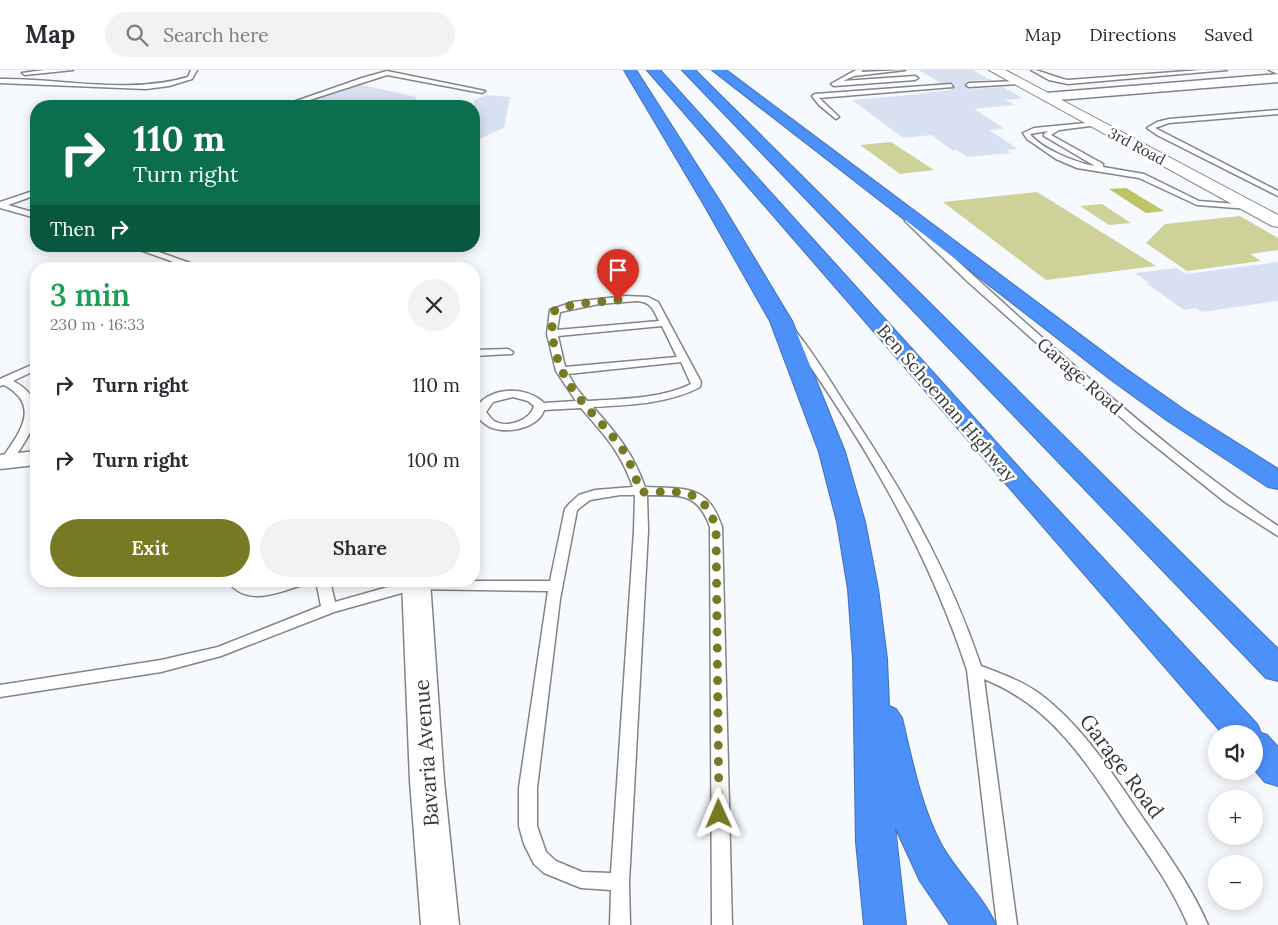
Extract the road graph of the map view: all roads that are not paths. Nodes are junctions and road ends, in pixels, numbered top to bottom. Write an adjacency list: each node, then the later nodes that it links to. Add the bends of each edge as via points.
1 (70, 70): 15 (lane)
2 (194, 70): 18 (lane, via 190,78 184,80 131,87 46,81)
3 (630, 70): 42 (highway)
4 (653, 70): 72 (highway, Ben Schoeman Highway)
5 (688, 70): 69 (highway)
6 (718, 70): 35 (highway)
7 (860, 70): 14 (lane)
8 (902, 70): 14 (lane); 16 (lane)
9 (995, 70): 19 (street, 3rd Road)
10 (1034, 70): 11 (lane, via 1051,79 1068,82)
11 (1224, 70)
12 (1272, 70): 13 (lane)
13 (1278, 72)
14 (853, 74): 20 (lane)
15 (0, 75)
16 (915, 78): 20 (lane); 23 (lane)
17 (1278, 78): 26 (street)
18 (0, 82)
19 (1018, 82): 21 (lane); 26 (street, 3rd Road)
20 (834, 84): 25 (lane)
21 (969, 85)
22 (951, 86): 23 (lane)
23 (929, 88): 25 (lane)
24 (482, 91): 27 (lane, via 387,74)
25 (815, 96): 29 (lane)
26 (1046, 98): 30 (street, 3rd Road)
27 (303, 100)
28 (1278, 112): 34 (lane, via 1169,122 1150,128)
29 (836, 116)
30 (1096, 124): 31 (lane); 37 (street, 3rd Road)
31 (1060, 127): 32 (lane, via 1046,135 1097,164); 32 (lane, via 1026,134 1059,157 1080,166)
32 (1141, 176): 37 (lane, via 1197,204)
33 (30, 194): 36 (lane)
34 (1278, 194)
35 (894, 204): 57 (highway, via 1132,384); 59 (lane, Garage Road, via 940,252 1139,428 1228,499)
36 (0, 205): 38 (lane)
37 (1250, 206): 39 (street, 3rd Road)
38 (30, 214)
39 (1278, 222)
40 (151, 252): 41 (lane)
41 (182, 262)
42 (781, 321): 68 (highway, via 832,452 851,522 863,589); 70 (lane, via 812,361 897,494 944,586)
43 (665, 323): 44 (lane); 44 (lane, via 655,304 644,298 576,304 555,310); 47 (lane)
44 (552, 334): 49 (lane)
45 (508, 352): 46 (lane)
46 (480, 353)
47 (684, 358): 49 (lane); 51 (lane, via 696,382 690,390 665,397)
48 (30, 369): 50 (lane)
49 (561, 371): 51 (lane)
50 (2, 382): 56 (lane, via 21,390 29,401 30,411 25,433)
51 (583, 403): 52 (lane); 58 (lane, via 621,447)
52 (540, 407): 53 (lane, via 532,398 508,394 486,402); 54 (lane, via 535,418 518,425 502,426)
53 (480, 408)
54 (480, 415)
55 (30, 459): 56 (street)
56 (3, 462)
57 (1278, 481)
58 (641, 492): 61 (lane, via 595,494 577,502 571,509); 75 (lane); 78 (lane, via 694,496 706,504 716,527)
59 (1278, 532)
60 (480, 584): 61 (lane)
61 (556, 586): 75 (lane, via 528,788 528,826 540,858 550,867 581,880)
62 (238, 587): 63 (lane, via 255,592)
63 (275, 587)
64 (324, 587): 67 (lane)
65 (402, 587): 67 (lane)
66 (416, 587): 76 (street, Bavaria Avenue, via 427,782)
67 (329, 608): 71 (lane, via 221,651 161,666)
68 (870, 659): 79 (highway, via 876,842); 80 (highway, via 896,768 923,849 940,880)
69 (1278, 669)
70 (975, 670): 81 (lane); 82 (lane, Garage Road, via 1008,683 1039,701 1069,730 1173,877)
71 (0, 691)
72 (1236, 725)
73 (1263, 754): 74 (highway)
74 (1278, 771)
75 (620, 882): 77 (lane)
76 (440, 925)
77 (620, 925)
78 (722, 925)
79 (884, 925)
80 (975, 925)
81 (1008, 925)
82 (1198, 925)

